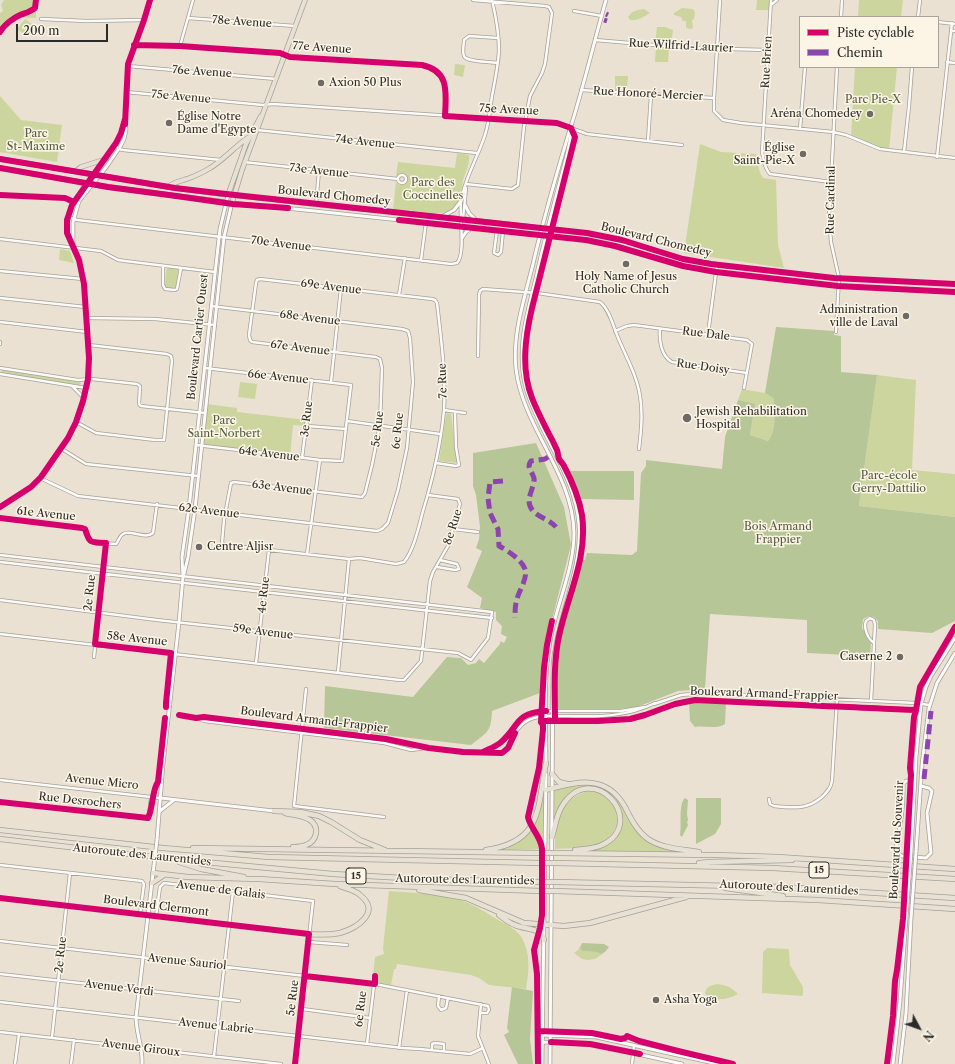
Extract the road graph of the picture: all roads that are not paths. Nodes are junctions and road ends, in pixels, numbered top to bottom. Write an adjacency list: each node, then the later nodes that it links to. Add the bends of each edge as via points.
1 (150, 0): 19 (street)
2 (193, 0): 17 (street)
3 (305, 0): 22 (main road)
4 (473, 0): 11 (street)
5 (606, 0): 14 (street)
6 (720, 0): 29 (street)
7 (771, 0): 12 (street, Rue Brien)
8 (777, 0): 12 (street)
9 (842, 0): 15 (street)
10 (920, 0): 16 (street)
11 (492, 1): 25 (street); 48 (street, via 545,6 549,7 552,13 545,64 530,96)
12 (771, 5): 30 (street, Rue Brien)
13 (574, 11): 14 (street)
14 (602, 16): 26 (street)
15 (841, 16)
16 (918, 16)
17 (188, 18): 22 (street, 78e Avenue); 28 (street)
18 (41, 19): 19 (street)
19 (144, 20): 27 (street)
20 (939, 22): 21 (street)
21 (953, 23): 23 (street)
22 (296, 26): 31 (main road)
23 (951, 31): 24 (street); 32 (street)
24 (955, 31)
25 (498, 38): 33 (street); 33 (street, via 469,36 464,40 463,55 469,60)
26 (595, 40): 29 (street, Rue Wilfrid-Laurier); 40 (street)
27 (134, 45): 28 (street, 77e Avenue); 35 (street)
28 (180, 46): 31 (street, 77e Avenue)
29 (717, 48): 30 (street, Rue Wilfrid-Laurier); 43 (street)
30 (768, 50): 49 (street, Rue Brien)
31 (286, 55): 39 (main road); 45 (street, 77e Avenue, via 410,64 432,68 438,72 445,85)
32 (947, 62): 34 (street); 61 (street)
33 (498, 63): 47 (street)
34 (955, 63)
35 (127, 66): 39 (street, 76e Avenue); 41 (street)
36 (805, 68): 52 (street)
37 (837, 68): 53 (street, Rue Cardinal)
38 (912, 68): 59 (street)
39 (277, 79): 44 (main road)
40 (581, 90): 42 (street, Rue Honoré-Mercier); 50 (street)
41 (126, 92): 44 (street, 75e Avenue); 46 (street)
42 (651, 95): 43 (street, Rue Honoré-Mercier); 55 (street)
43 (714, 98): 49 (street, via 714,111 723,120)
44 (266, 107): 45 (street, 75e Avenue); 51 (main road)
45 (445, 116): 47 (street, 75e Avenue)
46 (125, 119): 56 (street); 58 (street, via 126,132)
47 (489, 119): 48 (street, 75e Avenue); 60 (street, via 486,134)
48 (526, 121): 50 (street, 75e Avenue, via 557,123); 78 (street, via 517,186 511,189)
49 (764, 125): 52 (street); 76 (street, Rue Brien, via 762,152 770,174)
50 (571, 128): 55 (street, 75e Avenue, via 587,134); 96 (street); 98 (street, via 567,155)
51 (255, 129): 54 (main road); 60 (street, 74e Avenue); 68 (main road)
52 (800, 129): 53 (street)
53 (833, 132): 59 (street, via 880,149); 76 (street, Rue Cardinal)
54 (249, 137): 66 (main road); 67 (main road)
55 (648, 141): 57 (street, 75e Avenue)
56 (115, 145): 58 (street); 64 (street)
57 (682, 145)
58 (119, 149): 65 (street); 74 (street)
59 (904, 152): 61 (street)
60 (477, 153): 78 (street)
61 (937, 157): 62 (street)
62 (955, 158)
63 (0, 159): 71 (main road)
64 (106, 159): 71 (main road); 73 (street)
65 (206, 159): 66 (street); 69 (street)
66 (221, 160): 69 (main road)
67 (240, 161): 68 (street, 73e Avenue); 80 (main road)
68 (245, 162): 72 (street, 73e Avenue); 81 (main road)
69 (210, 165): 79 (main road, via 191,178)
70 (0, 168): 77 (main road)
71 (76, 171): 73 (main road)
72 (319, 171): 75 (street, 73e Avenue); 87 (street)
73 (94, 174): 74 (main road); 77 (street)
74 (100, 175): 77 (street); 79 (main road)
75 (398, 179)
76 (831, 182): 116 (street, Rue Cardinal, via 830,233)
77 (90, 183): 83 (street); 84 (main road); 91 (street, via 80,199)
78 (466, 184): 85 (street); 88 (street)
79 (169, 186): 80 (main road)
80 (228, 195): 81 (street, Boulevard Chomedey); 84 (street, Boulevard Cartier Ouest)
81 (234, 195): 86 (main road); 87 (street, Boulevard Chomedey)
82 (0, 196): 83 (street, via 65,198)
83 (74, 202): 90 (street)
84 (226, 202): 86 (main road); 103 (street, Boulevard Cartier Ouest)
85 (461, 202): 89 (street, via 454,210); 92 (street)
86 (232, 203): 94 (street, Boulevard Chomedey); 104 (street, Boulevard Cartier Ouest)
87 (316, 205): 89 (street, Boulevard Chomedey)
88 (465, 205): 92 (street); 93 (street, via 469,214)
89 (441, 216): 92 (street, Boulevard Chomedey)
90 (67, 217): 91 (street, 70e Avenue); 107 (street, via 67,233)
91 (73, 219): 103 (street, 70e Avenue); 107 (street)
92 (462, 219): 93 (street, Boulevard Chomedey); 95 (street, 70e Avenue)
93 (476, 220): 96 (street, Boulevard Chomedey)
94 (426, 222): 95 (street, Boulevard Chomedey); 109 (street)
95 (462, 226): 97 (street, Boulevard Chomedey); 105 (street, 70e Avenue)
96 (542, 227): 98 (street, Boulevard Chomedey); 101 (street)
97 (473, 228): 99 (street, Boulevard Chomedey); 105 (street)
98 (548, 228): 102 (street); 110 (street, Boulevard Chomedey, via 603,236 683,259)
99 (497, 230): 100 (street, Boulevard Chomedey); 100 (street, via 494,253 498,255 501,252)
100 (504, 231): 101 (street, Boulevard Chomedey)
101 (540, 234): 102 (street, Boulevard Chomedey); 121 (street)
102 (546, 235): 115 (street, Boulevard Chomedey, via 606,244 683,266); 123 (street)
103 (219, 237): 104 (street, 70e Avenue); 114 (street, Boulevard Cartier Ouest)
104 (224, 237): 108 (street, 70e Avenue); 129 (street, Boulevard Cartier Ouest)
105 (462, 238): 109 (street, 70e Avenue, via 461,258 458,263)
106 (0, 239): 107 (street)
107 (74, 248): 111 (street, via 101,251 125,262); 117 (street)
108 (404, 258): 109 (street, 70e Avenue); 124 (street)
109 (421, 260)
110 (717, 265): 115 (street); 116 (street, Boulevard Chomedey)
111 (163, 266): 112 (street); 112 (street, via 165,289 177,289)
112 (181, 268): 114 (street)
113 (0, 271): 117 (street)
114 (215, 272): 127 (street, Boulevard Cartier Ouest)
115 (716, 272): 119 (street, Boulevard Chomedey); 141 (street)
116 (839, 278): 118 (street, Boulevard Chomedey); 119 (street, Rue Cardinal)
117 (84, 279): 128 (street)
118 (955, 284)
119 (838, 286): 122 (street, Boulevard Chomedey); 140 (street, Rue Cardinal)
120 (341, 288): 124 (street, 69e Avenue); 130 (street, 69e Avenue, via 260,279 256,283); 132 (street)
121 (526, 292): 123 (street); 144 (street, via 485,288 480,290); 249 (street, via 515,358 517,374 529,412 566,492 573,527 571,558 548,651)
122 (955, 292)
123 (532, 293): 137 (street, via 600,302); 248 (street, via 522,344 524,379 534,409 571,488 579,526 576,560 554,648)
124 (399, 295): 126 (street, 69e Avenue)
125 (0, 298): 128 (street)
126 (436, 300): 159 (street, 7e Rue, via 441,340)
127 (211, 306): 129 (street, 68e Avenue); 134 (street, Boulevard Cartier Ouest)
128 (86, 307): 131 (street)
129 (217, 307): 130 (street, 68e Avenue); 135 (street, Boulevard Cartier Ouest)
130 (252, 310): 132 (street, 68e Avenue); 143 (street, 67e Avenue, via 249,335 252,342)
131 (87, 318): 134 (street, via 155,319); 139 (street)
132 (338, 321): 138 (street, 68e Avenue); 143 (street)
133 (0, 322): 139 (street)
134 (209, 324): 135 (street); 147 (street, Boulevard Cartier Ouest)
135 (215, 325): 148 (street, Boulevard Cartier Ouest)
136 (660, 329): 137 (street, Rue Dale, via 632,325); 141 (street, Rue Dale); 149 (street, Rue Doisy, via 662,349 668,360)
137 (615, 330): 174 (street, via 639,393 642,418)
138 (408, 331): 169 (street, 6e Rue, via 413,382)
139 (88, 332): 142 (street)
140 (836, 332)
141 (708, 334): 149 (street, Rue Dale, via 749,341 752,344)
142 (89, 345): 151 (street); 158 (street, via 170,356 172,361)
143 (334, 352): 145 (street, 67e Avenue); 153 (street)
144 (478, 356)
145 (380, 359): 166 (street, 5e Rue)
146 (0, 368): 151 (street, via 79,380)
147 (204, 368): 148 (street, 66e Avenue); 161 (street, Boulevard Cartier Ouest)
148 (210, 369): 152 (street, 66e Avenue); 162 (street, Boulevard Cartier Ouest)
149 (748, 373): 156 (street, Rue Dale)
150 (0, 374): 154 (street)
151 (88, 379): 155 (street); 158 (street, via 138,384 141,406)
152 (312, 380): 153 (street, 66e Avenue); 167 (street, 3e Rue)
153 (331, 382): 164 (street, 66e Avenue, via 351,385)
154 (71, 385): 155 (street); 157 (street)
155 (86, 388): 157 (street)
156 (744, 388)
157 (84, 398): 165 (street)
158 (167, 410): 161 (street); 165 (street, via 164,440 97,434)
159 (444, 410): 160 (street); 170 (street, 7e Rue)
160 (455, 412): 163 (street); 177 (street, 7e Rue, via 459,465)
161 (200, 413): 162 (street); 171 (street, Boulevard Cartier Ouest)
162 (205, 413): 172 (street, Boulevard Cartier Ouest)
163 (465, 413)
164 (347, 421): 166 (street); 168 (street)
165 (76, 422): 173 (street)
166 (380, 425): 169 (street); 183 (street, 5e Rue, via 365,493)
167 (307, 426): 168 (street); 175 (street, 3e Rue)
168 (346, 429): 176 (street, 64e Avenue, via 342,461)
169 (409, 429): 170 (street); 192 (street, 6e Rue, via 398,490 388,523)
170 (440, 434): 177 (street, 7e Rue)
171 (196, 446): 172 (street, 64e Avenue); 178 (street, Boulevard Cartier Ouest)
172 (202, 446): 175 (street, 64e Avenue); 179 (street, Boulevard Cartier Ouest)
173 (62, 449): 178 (street, via 86,464); 180 (street)
174 (639, 449)
175 (302, 458): 176 (street, 64e Avenue)
176 (320, 460): 181 (street)
177 (436, 463): 182 (street, 7e Rue)
178 (193, 475): 179 (street); 186 (street, Boulevard Cartier Ouest)
179 (198, 476): 187 (street, Boulevard Cartier Ouest)
180 (40, 478): 184 (street, 62e Avenue, via 78,496); 185 (street)
181 (316, 492): 183 (street, 63e Avenue); 188 (street, 63e Avenue, via 234,482 230,486); 190 (street)
182 (428, 495): 191 (street, 8e Rue, via 458,499 460,504); 199 (street, 7e Rue, via 421,521 404,562 396,564 360,558)
183 (362, 496)
184 (157, 504): 186 (street, 62e Avenue); 194 (street, via 151,535 124,533 116,544)
185 (0, 507)
186 (189, 508): 187 (street, 62e Avenue); 209 (street, Boulevard Cartier Ouest, via 182,557)
187 (195, 509): 188 (street, 62e Avenue); 209 (street, Boulevard Cartier Ouest)
188 (226, 513): 190 (street, 62e Avenue); 195 (street, via 222,543)
189 (0, 518): 194 (street, 61e Avenue, via 82,528 91,542)
190 (312, 523): 192 (street, 62e Avenue, via 377,531); 196 (street)
191 (453, 528): 193 (street); 200 (street, 8e Rue, via 448,546)
192 (382, 529)
193 (478, 532)
194 (106, 543): 205 (street, 2e Rue)
195 (269, 550): 196 (street); 213 (street, 4e Rue)
196 (308, 554): 199 (street)
197 (0, 555): 198 (street)
198 (27, 558): 202 (street); 203 (street)
199 (349, 559): 217 (street)
200 (440, 560): 204 (street, 8e Rue); 204 (street, 8e Rue, via 457,564 458,569)
201 (0, 562): 203 (street)
202 (68, 563): 205 (street); 206 (street)
203 (26, 564): 206 (street)
204 (437, 567): 222 (street, 8e Rue, via 430,581)
205 (103, 568): 207 (street); 208 (street, 2e Rue)
206 (67, 569): 208 (street)
207 (149, 573): 209 (street); 210 (street)
208 (103, 574): 210 (street); 226 (street, 2e Rue)
209 (183, 577): 211 (street); 212 (street, Boulevard Cartier Ouest)
210 (149, 579): 212 (street)
211 (226, 582): 213 (street); 214 (street)
212 (183, 583): 214 (street); 229 (street, Boulevard Cartier Ouest)
213 (265, 586): 215 (street); 216 (street, 4e Rue)
214 (225, 588): 216 (street)
215 (307, 591): 217 (street); 218 (street)
216 (264, 592): 218 (street); 230 (street, 4e Rue)
217 (345, 595): 219 (street); 221 (street)
218 (306, 597): 221 (street)
219 (386, 599): 222 (street); 223 (street)
220 (0, 600): 226 (street, 59e Avenue)
221 (344, 602): 223 (street); 233 (street)
222 (427, 604): 224 (street); 225 (street, 8e Rue)
223 (384, 606): 225 (street)
224 (463, 609): 227 (street); 228 (street, 59e Avenue, via 492,612)
225 (426, 611): 227 (street); 236 (street, 8e Rue)
226 (98, 613): 229 (street, 59e Avenue); 235 (street, 2e Rue)
227 (462, 614): 228 (street)
228 (492, 618): 236 (street, 59e Avenue, via 488,639 471,660 458,653)
229 (179, 622): 230 (street, 59e Avenue); 238 (street, Boulevard Cartier Ouest)
230 (260, 631): 233 (street, 59e Avenue); 240 (street, 4e Rue)
231 (0, 634): 235 (street, 58e Avenue)
232 (955, 638): 246 (street, Boulevard du Souvenir, via 931,676)
233 (342, 640): 236 (street, 59e Avenue); 241 (street)
234 (874, 643): 234 (street, via 875,623 870,618 864,626); 244 (street)
235 (95, 644): 238 (street, 58e Avenue); 239 (street, 2e Rue)
236 (423, 649): 241 (street, 58e Avenue, via 421,661 404,680)
237 (955, 653): 247 (street, Boulevard du Souvenir, via 937,683)
238 (176, 654): 240 (street, 58e Avenue); 267 (street, Boulevard Cartier Ouest)
239 (94, 657)
240 (256, 663): 241 (street, 58e Avenue)
241 (338, 672)
242 (306, 689): 254 (street)
243 (837, 700): 244 (street, Boulevard Armand-Frappier); 245 (street, Boulevard Armand-Frappier, via 694,693); 268 (street, via 830,788 818,800 805,807 774,806 770,804)
244 (872, 701): 246 (street, Boulevard Armand-Frappier)
245 (655, 703): 248 (street, Boulevard Armand-Frappier, via 621,711); 252 (street, Boulevard Armand-Frappier, via 622,715)
246 (921, 704): 247 (street, Boulevard Armand-Frappier); 261 (street, Boulevard du Souvenir)
247 (929, 705): 263 (street, Boulevard du Souvenir)
248 (552, 710): 249 (street, Boulevard Armand-Frappier); 252 (street)
249 (546, 711): 251 (street); 257 (street, Boulevard Armand-Frappier, via 534,712 523,717 501,742)
250 (179, 715): 253 (street, Boulevard Armand-Frappier)
251 (546, 716): 252 (street, Boulevard Armand-Frappier); 257 (street, Boulevard Armand-Frappier, via 532,718 523,723 508,748 502,752); 258 (street)
252 (552, 716): 259 (street)
253 (196, 718): 254 (street, Boulevard Armand-Frappier); 255 (street, Boulevard Armand-Frappier)
254 (302, 729): 255 (street); 256 (street, Boulevard Armand-Frappier, via 396,740)
255 (302, 733): 256 (street, Boulevard Armand-Frappier, via 384,743 411,750); 273 (street, via 294,806)
256 (430, 748): 257 (street, Boulevard Armand-Frappier)
257 (484, 752)
258 (546, 763): 265 (street); 280 (highway, via 538,811 527,832 506,846)
259 (552, 774): 262 (highway, via 559,782); 264 (street)
260 (0, 780): 266 (street, Avenue Micro)
261 (915, 780): 263 (street, via 906,780 903,784 902,816 896,848 900,856 926,858 931,854 927,812 932,791); 372 (street, Boulevard du Souvenir, bridge, via 900,1001)
262 (569, 784): 264 (highway); 282 (highway, via 589,782 609,789 621,800 632,822 646,837 656,843)
263 (921, 786): 373 (street, Boulevard du Souvenir, bridge, via 906,1013)
264 (552, 789): 265 (highway); 275 (street)
265 (546, 790): 293 (street)
266 (152, 798): 267 (street, Avenue Micro); 270 (street, Rue Desrochers, via 147,818)
267 (161, 798): 269 (street, Avenue Micro); 272 (street, Boulevard Cartier Ouest)
268 (769, 799)
269 (174, 800): 271 (street, Avenue Micro); 272 (street)
270 (0, 802)
271 (274, 811): 278 (highway, via 307,818 314,825 316,835 304,846); 279 (highway, via 319,816 357,838)
272 (160, 812): 289 (street, Boulevard Cartier Ouest, bridge)
273 (384, 817)
274 (0, 830): 277 (highway, Autoroute des Laurentides / 15)
275 (552, 837): 281 (highway, via 562,807 568,799 579,792 591,789 601,791 618,807 619,825 608,842 595,848); 294 (street)
276 (0, 839): 283 (highway, Autoroute des Laurentides / 15)
277 (163, 848): 278 (highway); 286 (highway, Autoroute des Laurentides / 15, bridge, via 282,858)
278 (268, 849): 279 (highway)
279 (387, 851): 280 (highway)
280 (470, 852): 281 (highway, bridge)
281 (557, 853): 282 (highway)
282 (716, 855): 284 (highway)
283 (172, 859): 292 (highway, via 200,869); 293 (highway, Autoroute des Laurentides / 15, via 362,877)
284 (813, 860): 286 (highway); 287 (highway)
285 (0, 865): 288 (street)
286 (683, 865): 291 (highway, Autoroute des Laurentides / 15, via 805,869)
287 (955, 869)
288 (70, 873): 305 (street, 2e Rue); 308 (street, via 143,881)
289 (153, 873): 290 (highway); 295 (street, Boulevard Cartier Ouest)
290 (164, 875): 292 (highway); 295 (highway)
291 (955, 879)
292 (259, 880): 296 (highway)
293 (544, 881): 294 (highway, Autoroute des Laurentides / 15, bridge); 312 (street)
294 (554, 881): 297 (highway, Autoroute des Laurentides / 15); 313 (street)
295 (152, 883): 309 (street, Boulevard Cartier Ouest)
296 (335, 884): 298 (highway); 314 (highway, via 363,897 368,907 366,918 360,924 340,933)
297 (706, 885): 302 (highway, Autoroute des Laurentides / 15); 303 (highway)
298 (403, 887): 300 (highway, bridge); 306 (highway, via 460,896)
299 (233, 891): 304 (street, Avenue de Galais); 310 (street, Avenue de Galais, via 163,884 160,887); 311 (street)
300 (700, 896): 303 (highway); 313 (highway, via 681,898 584,924)
301 (0, 898): 305 (street, Boulevard Clermont)
302 (955, 898)
303 (818, 900): 307 (highway)
304 (313, 902): 314 (street, 5e Rue)
305 (66, 906): 308 (street, Boulevard Clermont); 319 (street, 2e Rue)
306 (491, 909): 312 (highway, via 522,923); 315 (highway, via 514,925 539,932)
307 (955, 909)
308 (140, 914): 309 (street, Boulevard Clermont)
309 (148, 915): 310 (street, Boulevard Clermont); 320 (street, Boulevard Cartier Ouest)
310 (156, 916): 311 (street, Boulevard Clermont)
311 (229, 924): 314 (street, Boulevard Clermont); 321 (street)
312 (544, 925): 313 (highway); 315 (street)
313 (552, 925): 344 (street)
314 (310, 934): 317 (street, 5e Rue)
315 (544, 940): 343 (street)
316 (0, 941): 319 (street, Avenue Sauriol)
317 (309, 942): 318 (street); 323 (street, 5e Rue)
318 (348, 945)
319 (62, 948): 320 (street, Avenue Sauriol); 325 (street, 2e Rue)
320 (143, 957): 321 (street, Avenue Sauriol); 327 (street, Boulevard Cartier Ouest)
321 (224, 966): 323 (street, Avenue Sauriol); 331 (street)
322 (0, 974): 325 (street, Avenue Verdi)
323 (305, 976): 326 (street, Avenue Sauriol); 336 (street, 5e Rue)
324 (375, 977): 326 (street, 6e Rue)
325 (58, 981): 327 (street, Avenue Verdi); 335 (street, 2e Rue)
326 (374, 984): 328 (street, Avenue Sauriol); 339 (street, 6e Rue)
327 (139, 990): 331 (street, Avenue Verdi); 338 (street, Boulevard Cartier Ouest)
328 (407, 990): 329 (street, Avenue Sauriol); 353 (street)
329 (439, 996): 330 (street, Avenue Sauriol); 330 (street, via 438,1006 441,1010 446,1008)
330 (448, 998): 334 (street, Avenue Sauriol)
331 (220, 999): 333 (street, Avenue Verdi); 340 (street)
332 (0, 1002): 335 (street, Avenue Labrie)
333 (239, 1002)
334 (481, 1004): 337 (street); 337 (street, via 489,1009 487,1013)
335 (55, 1008): 338 (street, Avenue Labrie); 346 (street, 2e Rue)
336 (302, 1009): 339 (street); 345 (street, 5e Rue)
337 (480, 1013): 354 (street, via 478,1036)
338 (136, 1017): 340 (street, Avenue Labrie); 352 (street, Boulevard Cartier Ouest)
339 (370, 1018): 350 (street, 6e Rue)
340 (217, 1026): 345 (street, Avenue Labrie); 358 (street)
341 (0, 1032): 342 (street, Avenue Giroux)
342 (19, 1034): 346 (street, Avenue Giroux); 361 (street)
343 (543, 1035): 344 (street); 348 (street)
344 (551, 1035): 349 (street); 351 (street, via 591,1036)
345 (299, 1036): 350 (street, Avenue Labrie); 365 (street, 5e Rue)
346 (52, 1037): 347 (street, Avenue Giroux)
347 (74, 1040): 352 (street, Avenue Giroux); 362 (street)
348 (543, 1042): 349 (street); 367 (street)
349 (551, 1042): 357 (street, via 590,1044); 368 (street)
350 (367, 1044): 353 (street, Avenue Labrie)
351 (634, 1045): 357 (street); 360 (street)
352 (142, 1048): 358 (street, Avenue Giroux); 363 (street, Boulevard Cartier Ouest)
353 (399, 1048): 355 (street, Avenue Labrie)
354 (483, 1048): 356 (street, Avenue Labrie, via 470,1054); 366 (street)
355 (432, 1050): 356 (street, Avenue Labrie); 356 (street, Avenue Labrie, via 435,1043 444,1044)
356 (444, 1051)
357 (633, 1053): 369 (street); 370 (street)
358 (214, 1056): 359 (street, Avenue Giroux)
359 (266, 1063): 364 (street, Avenue Giroux)
360 (713, 1063): 371 (street)
361 (15, 1064)
362 (71, 1064)
363 (142, 1064)
364 (281, 1064)
365 (295, 1064)
366 (489, 1064)
367 (542, 1064)
368 (550, 1064)
369 (632, 1064)
370 (682, 1064)
371 (718, 1064)
372 (893, 1064)
373 (900, 1064)

